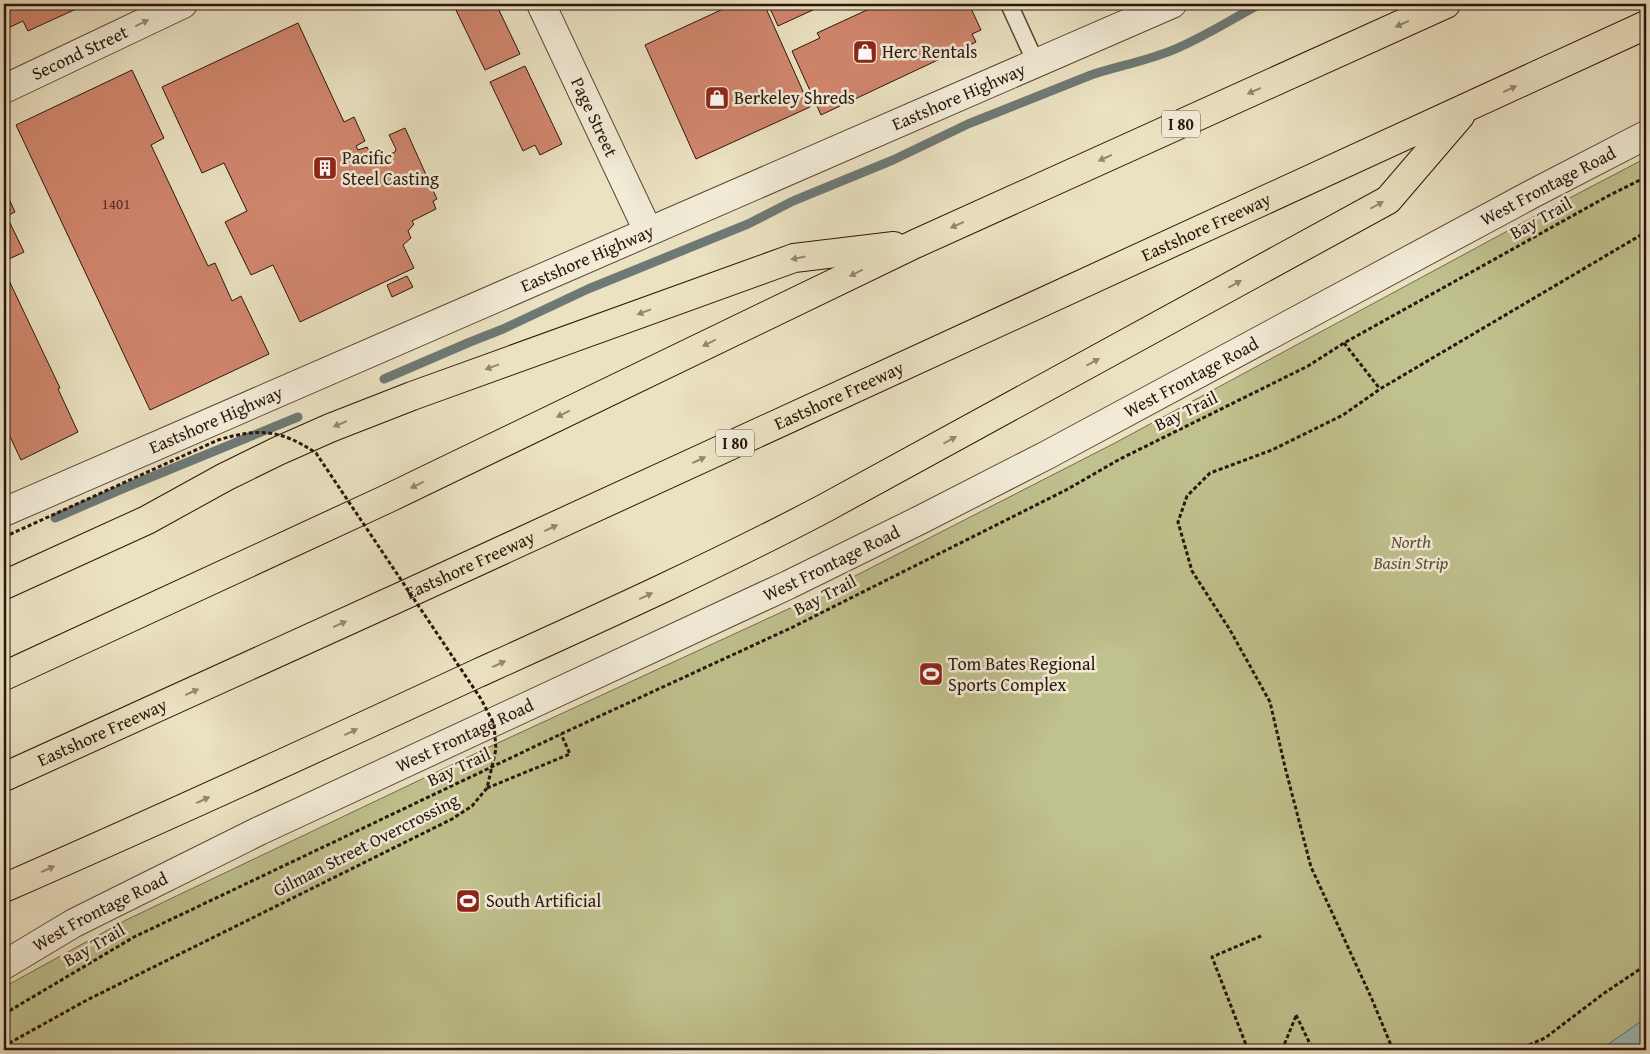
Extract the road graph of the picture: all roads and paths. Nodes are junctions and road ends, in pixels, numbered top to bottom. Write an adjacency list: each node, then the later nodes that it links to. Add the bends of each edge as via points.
1 (182, 4): 8 (street, Second Street, one-way to 1)
2 (541, 4): 12 (street, Page Street)
3 (1009, 4): 7 (lane)
4 (1446, 4): 14 (highway, I 80, one-way to 14)
5 (1163, 5): 7 (street, Eastshore Highway)
6 (1646, 25): 9 (highway, Eastshore Freeway / I 80, one-way to 6)
7 (1036, 63): 12 (street, Eastshore Highway)
8 (4, 89)
9 (1466, 109): 22 (highway, Eastshore Freeway / I 80, one-way to 9); 24 (highway, one-way to 9, via 656,592 825,508 1388,200)
10 (1646, 135): 26 (street, West Frontage Road, via 920,520 788,585 259,831 74,923)
11 (1646, 177): 15 (path, Bay Trail)
12 (648, 231): 17 (street, Eastshore Highway)
13 (1646, 232): 16 (path)
14 (916, 244): 19 (highway, one-way to 19, via 794,258 437,386 330,428 225,477 147,520); 20 (highway, I 80, one-way to 20, via 389,498)
15 (1344, 343): 16 (path); 21 (path, Bay Trail, via 1308,366 1120,458 1066,490 794,627)
16 (1380, 389): 33 (path, via 1342,415 1272,450 1210,473 1187,496 1178,522 1192,571 1270,702 1311,867 1372,997)
17 (4, 512)
18 (4, 537): 23 (path, Gilman Street Overcrossing, bridge, via 218,440 243,433 264,432 299,441 316,453 481,699 494,724 496,749)
19 (4, 585)
20 (4, 676)
21 (561, 734): 23 (path, via 570,754); 28 (path, Bay Trail, via 134,937)
22 (4, 777)
23 (487, 788): 29 (path, Gilman Street Overcrossing, bridge, via 472,806 452,819 96,996)
24 (4, 888)
25 (1261, 936): 30 (path, via 1212,957)
26 (4, 965)
27 (1646, 965): 34 (path, via 1544,1038)
28 (4, 1014)
29 (4, 1046)
30 (1248, 1050)
31 (1282, 1050): 32 (path, via 1296,1015)
32 (1313, 1050)
33 (1393, 1050)
34 (1517, 1050)

